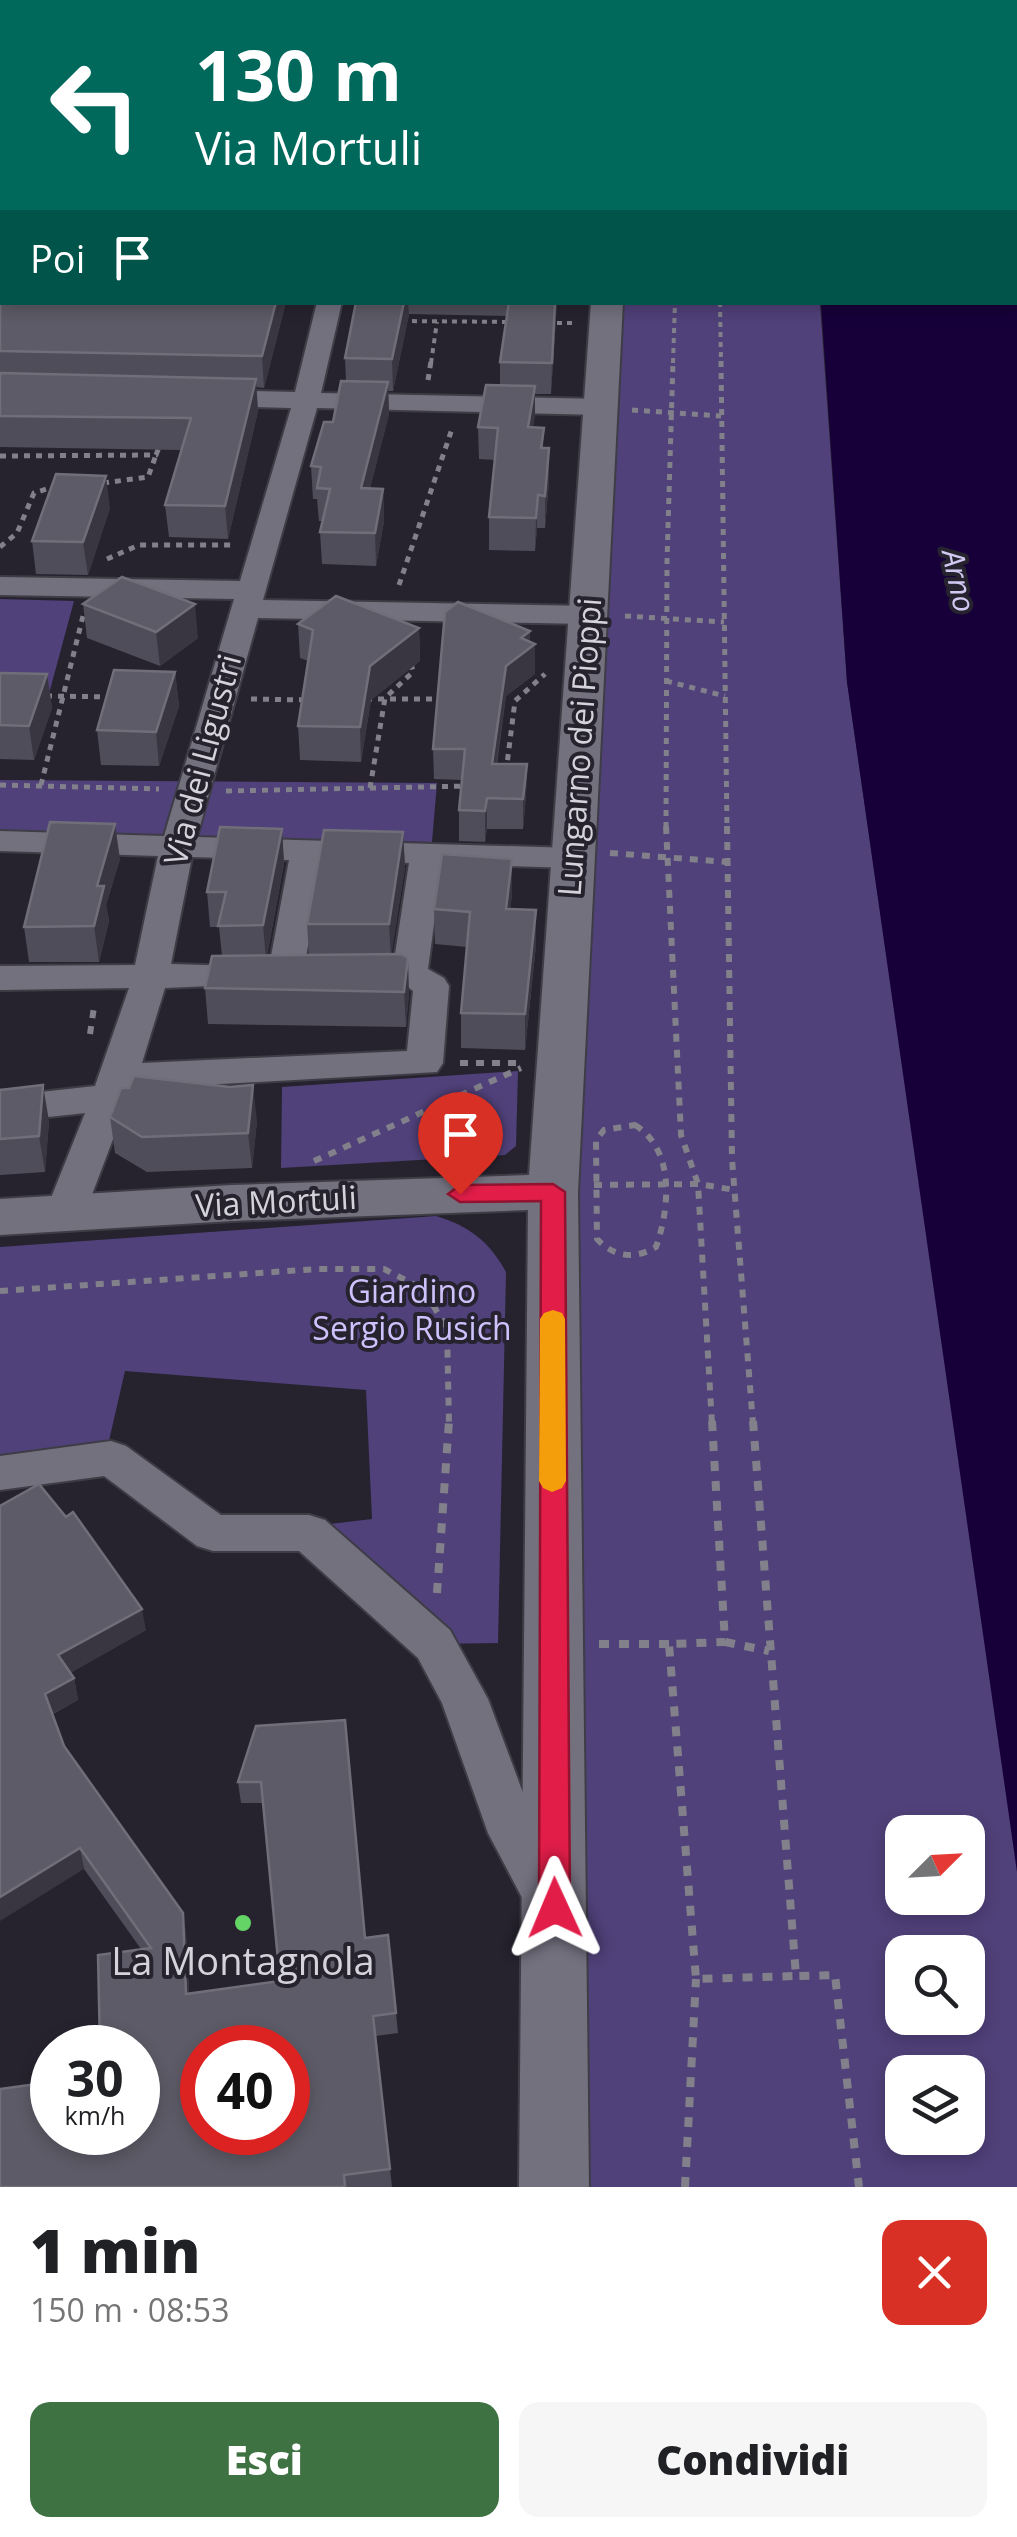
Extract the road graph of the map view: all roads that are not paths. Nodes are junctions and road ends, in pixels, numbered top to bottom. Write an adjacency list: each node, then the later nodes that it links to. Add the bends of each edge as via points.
1 (328, 311): 4 (street, Via dei Ligustri)
2 (606, 313): 5 (street, Lungarno dei Pioppi)
3 (177, 396): 4 (street)
4 (306, 402): 5 (street); 7 (street, Via dei Ligustri)
5 (611, 408): 8 (street, Lungarno dei Pioppi)
6 (0, 586): 7 (street)
7 (247, 599): 8 (street, via 374,612); 10 (street, Via dei Ligustri)
8 (572, 614): 13 (street, Lungarno dei Pioppi)
9 (0, 841): 10 (street)
10 (177, 848): 11 (street); 14 (street, Via dei Ligustri)
11 (308, 850): 12 (street); 14 (street, via 303,974)
12 (427, 854): 13 (street); 16 (street, via 392,974 431,986 424,1063)
13 (573, 855): 18 (street, Lungarno dei Pioppi)
14 (151, 976): 15 (street); 16 (street, Via dei Ligustri)
15 (0, 978)
16 (113, 1087): 17 (street, via 4,1109); 19 (street, Via dei Ligustri)
17 (0, 1102)
18 (574, 1188): 19 (street, Via Mortuli); 22 (street, Lungarno dei Pioppi)
19 (65, 1213): 20 (street, Via Mortuli)
20 (0, 1217)
21 (0, 1473): 22 (street, via 111,1458 213,1532 309,1533 434,1644 464,1699 513,1834)
22 (555, 1908): 23 (street, Lungarno dei Pioppi)
23 (554, 2187)

